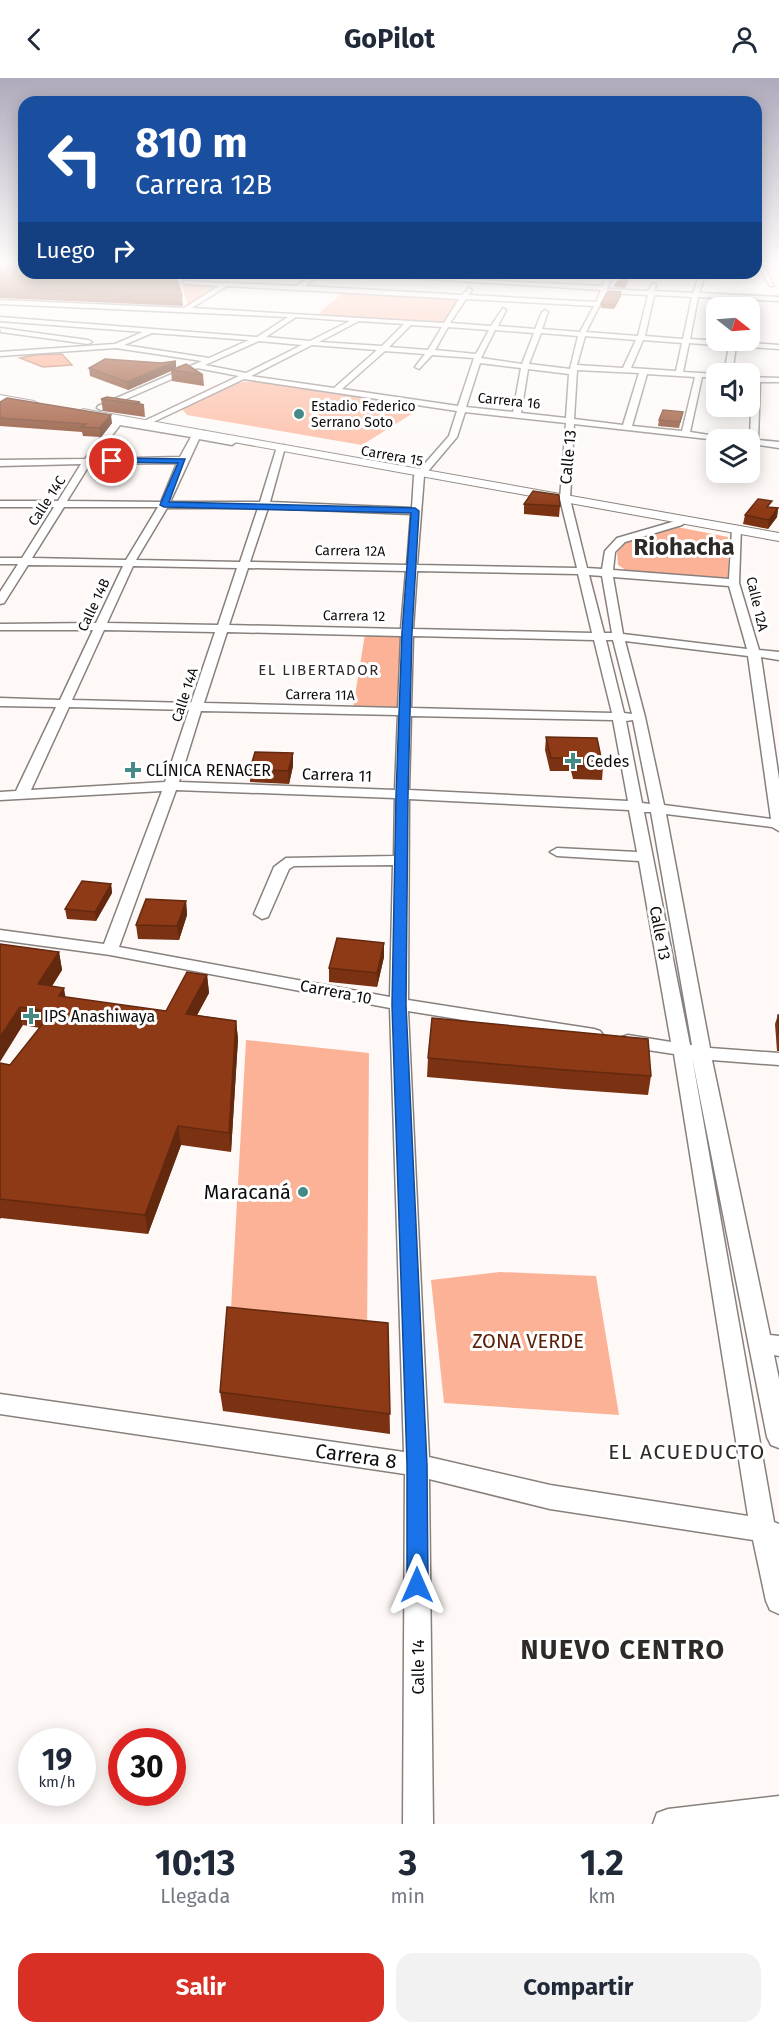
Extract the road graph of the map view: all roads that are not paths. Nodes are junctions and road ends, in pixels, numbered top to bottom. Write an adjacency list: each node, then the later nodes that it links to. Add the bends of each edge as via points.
1 (109, 346): 14 (street)
2 (119, 346): 16 (street)
3 (241, 346): 16 (street)
4 (305, 346): 26 (street)
5 (362, 346): 12 (street)
6 (434, 346): 13 (street)
7 (483, 346): 15 (street)
8 (533, 346): 18 (street)
9 (579, 346): 20 (street, Calle 13)
10 (636, 346): 21 (street)
11 (685, 346): 23 (street)
12 (384, 348): 13 (street); 29 (street)
13 (430, 352): 15 (street); 19 (street)
14 (0, 354)
15 (477, 358): 18 (street); 32 (street)
16 (210, 360): 17 (street)
17 (196, 366): 26 (street, Carrera 16); 34 (street)
18 (525, 366): 20 (street); 35 (street)
19 (419, 367)
20 (573, 370): 21 (street); 37 (street, Calle 13)
21 (626, 370): 22 (street)
22 (644, 371): 23 (street); 39 (street)
23 (679, 374): 24 (street)
24 (699, 375): 25 (street); 41 (street)
25 (706, 375)
26 (245, 376): 29 (street, Carrera 16); 38 (street)
27 (760, 379): 28 (street)
28 (779, 380)
29 (334, 392): 32 (street, Carrera 16)
30 (0, 399): 31 (main road)
31 (43, 407)
32 (460, 409): 35 (street, Carrera 16); 49 (street, via 453,436)
33 (70, 412): 34 (main road, Carrera 15)
34 (86, 414): 36 (main road, Carrera 15)
35 (517, 415): 37 (street, Carrera 16)
36 (118, 420): 38 (main road, Carrera 15); 40 (street, Carrera 15); 47 (street, Calle 14C)
37 (571, 421): 39 (street, Carrera 16); 50 (street, Calle 13)
38 (144, 423): 40 (main road, Carrera 15)
39 (627, 427): 41 (street, Carrera 16)
40 (199, 434): 45 (main road, Carrera 15); 46 (street, Calle 14B)
41 (686, 434): 42 (street, Carrera 16)
42 (706, 436)
43 (760, 442): 44 (street)
44 (779, 445)
45 (282, 449): 49 (main road, Carrera 15); 54 (street, Calle 14A)
46 (183, 460): 47 (street); 53 (street, Calle 14B)
47 (88, 461): 48 (street); 52 (street, Calle 14C)
48 (0, 463)
49 (420, 474): 50 (main road, Carrera 15); 55 (street, Calle 14)
50 (565, 500): 56 (street, Carrera 15); 57 (main road, Carrera 15); 64 (street, Calle 13)
51 (0, 504): 52 (street)
52 (62, 504): 53 (street); 60 (street, Calle 14C)
53 (164, 505): 54 (street); 61 (street, Calle 14B)
54 (264, 505): 55 (street); 62 (street, Calle 14A)
55 (415, 511): 63 (street, Calle 14)
56 (679, 523): 57 (street, Carrera 15); 65 (street, Calle 13, via 621,540 610,551)
57 (737, 531): 58 (main road, Carrera 15); 66 (street, Calle 12A)
58 (779, 538)
59 (0, 561): 60 (street, Carrera 12A)
60 (24, 561): 61 (street, Carrera 12A); 67 (street, Calle 14C)
61 (130, 562): 62 (street, Carrera 12A); 68 (street, Calle 14B)
62 (244, 564): 63 (street, Carrera 12A); 70 (street, Calle 14A)
63 (412, 568): 64 (street, Carrera 12A); 71 (street, Calle 14)
64 (583, 571): 65 (street, Carrera 12A); 72 (street, Calle 13)
65 (607, 573): 66 (street, Carrera 12A); 73 (street, Calle 13)
66 (734, 583): 74 (street, Calle 12A)
67 (0, 601)
68 (101, 626): 69 (street, Carrera 12); 70 (street, Carrera 12); 77 (street, Calle 14B)
69 (0, 627)
70 (223, 629): 71 (street, Carrera 12); 78 (street, Calle 14A)
71 (407, 632): 72 (street, Carrera 12); 79 (street, Calle 14)
72 (599, 637): 73 (street, Carrera 12); 80 (street, Calle 13)
73 (618, 638): 74 (street, Carrera 12); 81 (street, Calle 13)
74 (754, 653): 75 (street, Carrera 12); 88 (street, Calle 12A)
75 (779, 656)
76 (0, 702): 77 (street, Carrera 11A)
77 (64, 704): 78 (street, Carrera 11A); 83 (street, Calle 14B)
78 (196, 707): 79 (street, Carrera 11A); 82 (street, Calle 14A)
79 (405, 713): 80 (street, Carrera 11A); 85 (street, Calle 14)
80 (619, 717): 81 (street, Carrera 11A); 86 (street, Calle 13)
81 (639, 717): 87 (street, Calle 13)
82 (171, 786): 83 (street, Carrera 11); 85 (street, Carrera 11); 94 (street, Calle 14A)
83 (22, 794): 84 (street, Carrera 11)
84 (0, 796)
85 (402, 796): 86 (street, Carrera 11); 91 (street, Calle 14)
86 (634, 806): 87 (street, Carrera 11); 90 (street, Calle 13)
87 (658, 809): 88 (street, Carrera 11); 97 (street, Calle 13)
88 (779, 825)
89 (557, 852): 90 (street)
90 (645, 857): 96 (street, Calle 13)
91 (401, 860): 92 (street, via 291,861 282,867); 95 (street, Calle 14)
92 (262, 914)
93 (0, 935): 94 (street, Carrera 10)
94 (110, 950): 95 (street, Carrera 10)
95 (399, 1005): 96 (street, Carrera 10); 102 (street, Calle 14)
96 (682, 1050): 97 (street, Carrera 10); 103 (street, Calle 13)
97 (702, 1053): 98 (street, Carrera 10); 99 (street, Calle 13)
98 (779, 1059)
99 (770, 1345): 101 (street, Calle 13)
100 (0, 1404): 102 (street, Carrera 8)
101 (779, 1437)
102 (417, 1465): 103 (street, Carrera 8, via 550,1497); 106 (street, Calle 14)
103 (771, 1533): 104 (street, Calle 13)
104 (779, 1601)
105 (779, 1811): 107 (street)
106 (418, 1824)
107 (668, 1824)

